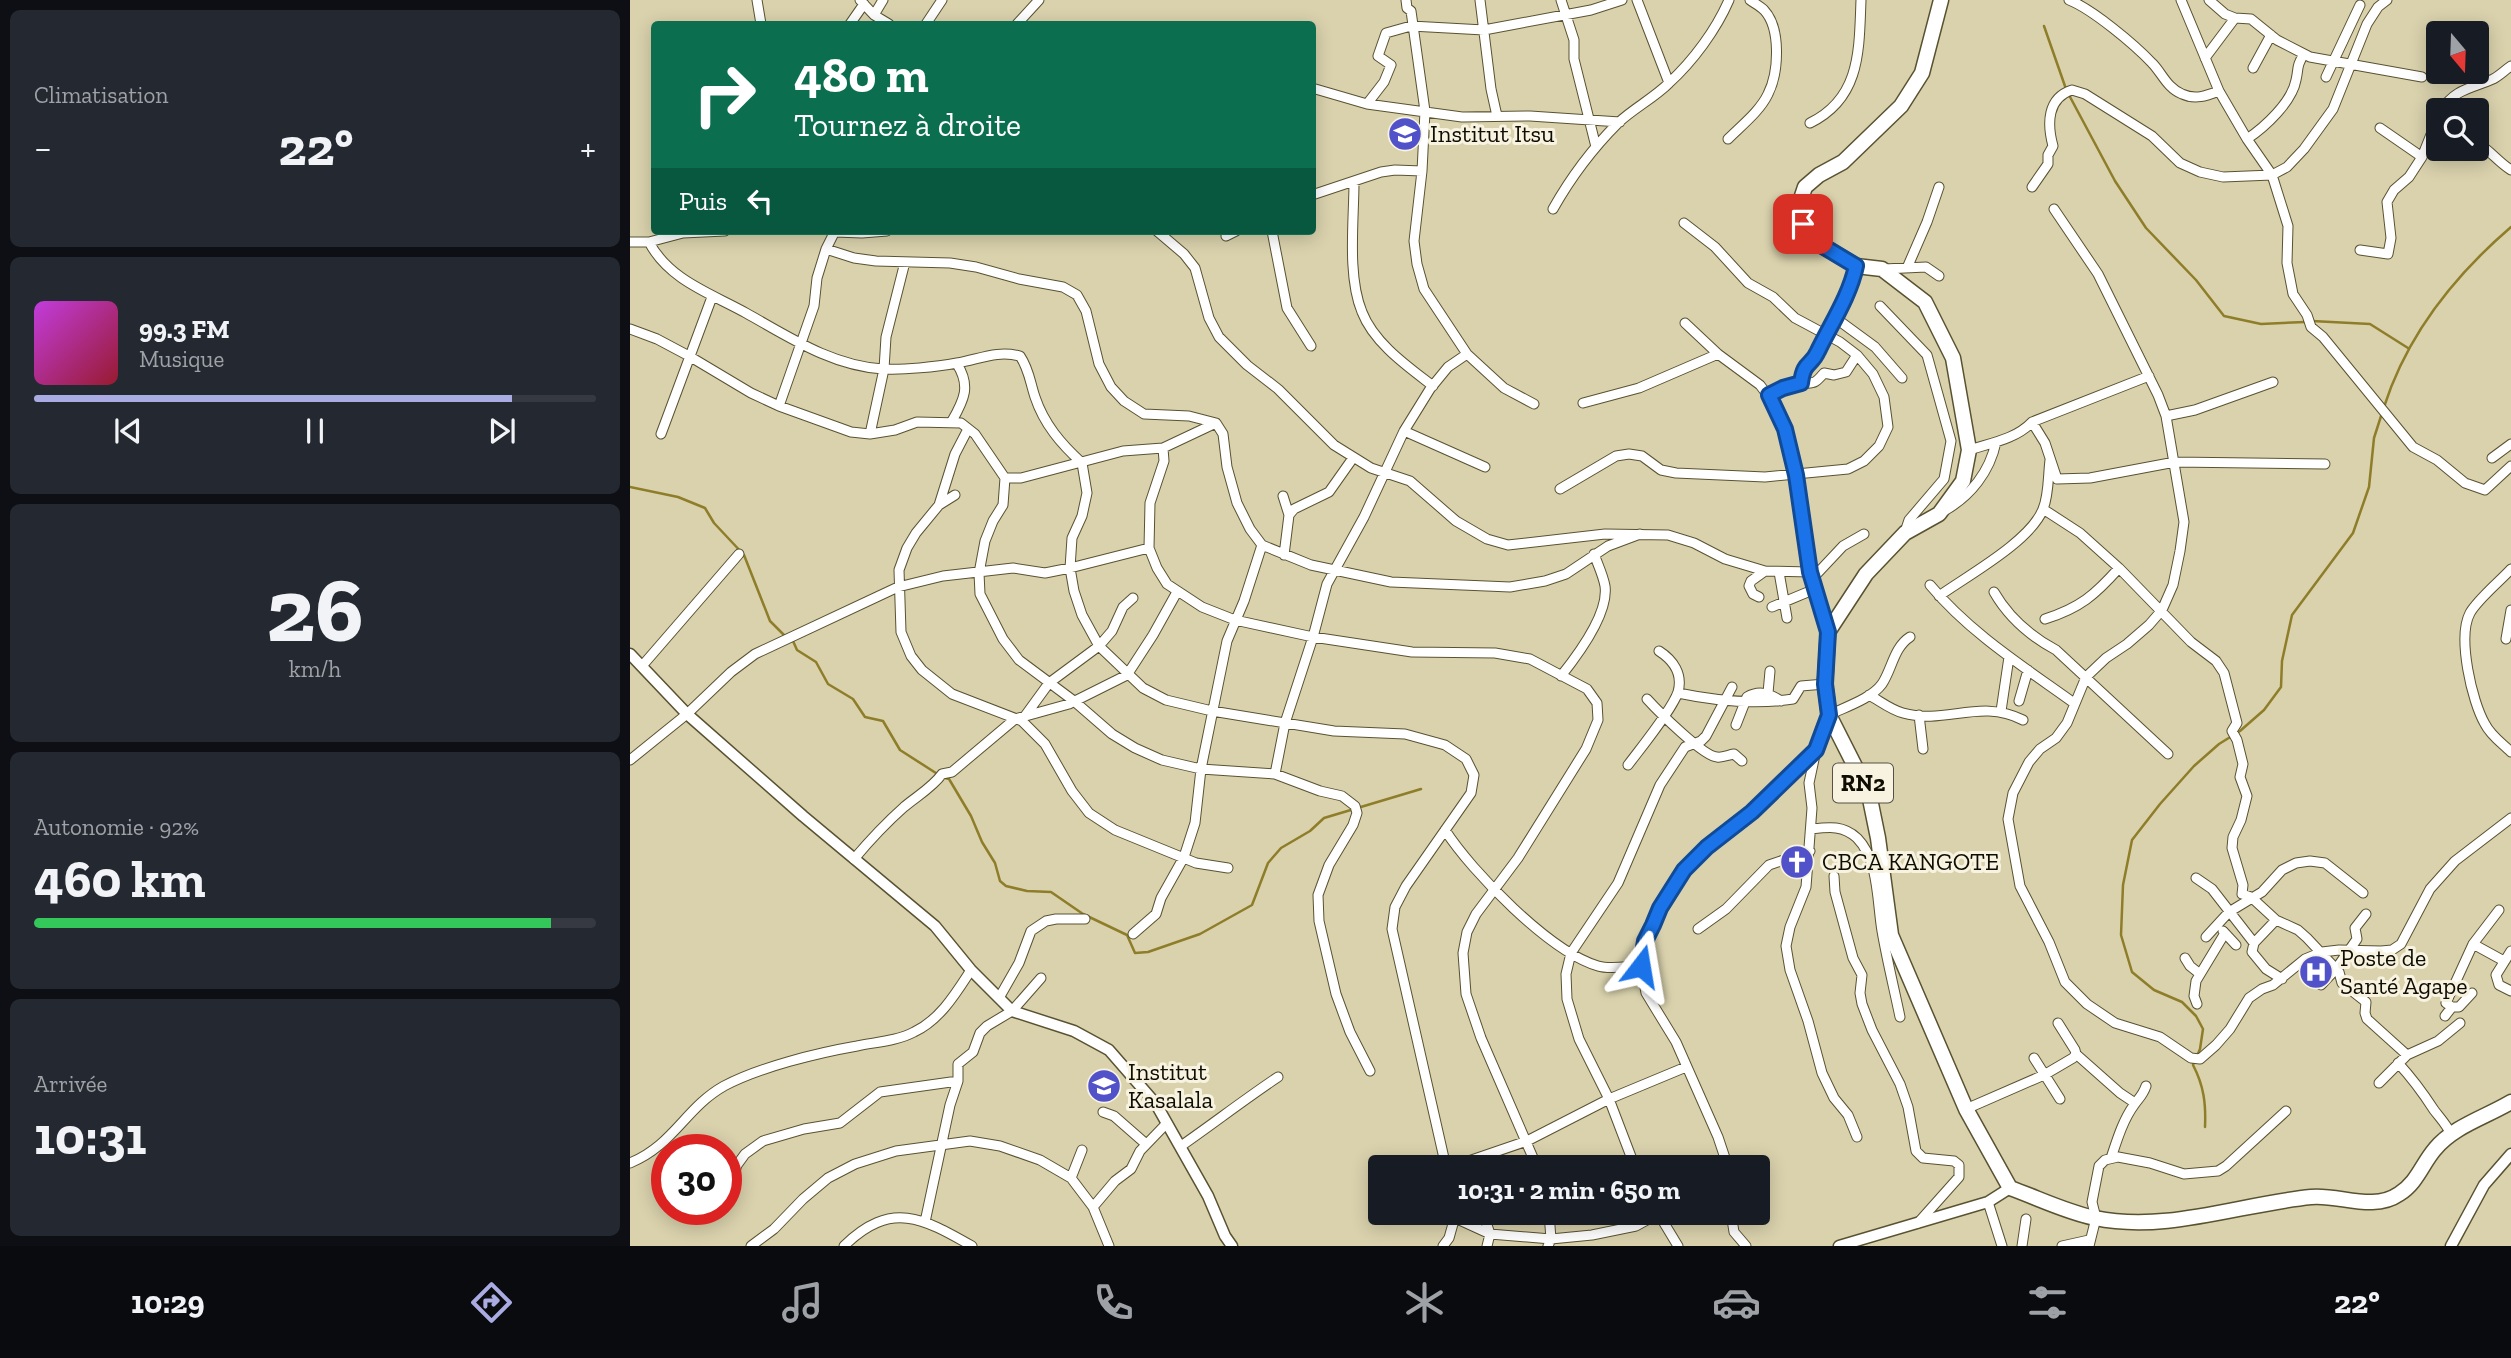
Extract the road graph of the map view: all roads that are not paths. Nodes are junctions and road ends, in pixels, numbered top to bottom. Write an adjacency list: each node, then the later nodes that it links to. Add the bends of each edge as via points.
1 (757, 0): 24 (street)
2 (883, 0): 20 (street)
3 (942, 0): 27 (street)
4 (1039, 0): 28 (street)
5 (1406, 0): 29 (street)
6 (1480, 0): 30 (street)
7 (1560, 0): 21 (street)
8 (1622, 0): 21 (street)
9 (1637, 0): 40 (street)
10 (1728, 0): 40 (street, via 1707,37)
11 (1750, 0): 51 (street, via 1771,22 1777,49 1775,67 1768,93)
12 (1861, 0): 49 (street, via 1853,75 1840,102)
13 (1941, 0): 76 (highway, via 1922,73 1901,106 1843,162 1805,187 1799,205 1803,224 1821,245)
14 (2069, 0): 42 (street, via 2094,14 2182,94 2199,98)
15 (2181, 0): 33 (street)
16 (2387, 0): 23 (street)
17 (862, 2): 20 (street); 25 (street)
18 (2213, 2): 22 (street)
19 (2358, 3): 23 (street); 34 (street)
20 (874, 15): 26 (street)
21 (1565, 15): 30 (street); 47 (street)
22 (2235, 18): 31 (street, via 2251,19); 33 (street)
23 (2371, 18): 35 (street)
24 (760, 21)
25 (852, 21)
26 (884, 21)
27 (928, 21)
28 (1020, 21)
29 (1411, 26): 30 (street); 44 (street, via 1386,33 1378,56 1391,65); 45 (street)
30 (1484, 30): 46 (street)
31 (2271, 35): 32 (street); 37 (street)
32 (2304, 54): 34 (street); 52 (street, via 2296,68 2297,79 2275,115)
33 (2205, 58): 42 (street)
34 (2333, 61): 35 (street); 38 (street)
35 (2352, 64): 39 (street); 59 (street, via 2333,108 2304,149)
36 (2511, 66): 43 (street)
37 (2253, 68)
38 (2326, 77)
39 (2422, 77)
40 (1670, 83): 48 (street)
41 (1316, 89): 44 (street)
42 (2219, 91): 52 (street)
43 (2452, 98)
44 (1367, 104): 45 (street)
45 (1425, 111): 46 (street); 58 (street)
46 (1497, 116): 47 (street)
47 (1588, 121): 48 (street); 53 (street)
48 (1620, 122): 53 (street)
49 (1810, 123)
50 (2380, 128): 56 (street)
51 (1728, 139)
52 (2247, 139): 59 (street)
53 (1597, 147): 64 (street, via 1573,174)
54 (2426, 147): 56 (street)
55 (2489, 149): 57 (street)
56 (2422, 157): 74 (street, via 2387,202 2388,254)
57 (2511, 170)
58 (1422, 171): 60 (street, via 1395,170); 88 (street, via 1414,242 1417,264 1424,289)
59 (2273, 175): 62 (street, via 2222,177 2200,172 2180,163 2152,136 2085,94 2068,92 2057,97 2049,117 2053,146 2048,164); 121 (street, via 2288,226 2287,263 2293,294 2311,327 2413,447 2438,460 2465,483 2485,490)
60 (1354, 182): 63 (street); 98 (street, via 1354,265 1361,311 1378,337)
61 (1939, 187): 77 (street)
62 (2032, 187)
63 (1316, 194)
64 (1553, 209)
65 (2053, 209): 94 (street, via 2098,274)
66 (1685, 223): 85 (street, via 1716,247 1748,283)
67 (675, 235): 72 (street)
68 (833, 235): 73 (street)
69 (1162, 235): 115 (street, via 1195,268 1219,337)
70 (1273, 235): 87 (street, via 1287,308)
71 (630, 242): 72 (street)
72 (649, 242): 80 (street, via 671,270)
73 (826, 249): 75 (street, via 854,258); 86 (street)
74 (2360, 250)
75 (905, 262): 93 (street, via 886,337); 106 (street, via 976,267 1063,287 1077,295 1086,311 1099,364 1124,401 1144,414)
76 (1856, 266): 78 (highway); 82 (street)
77 (1907, 268): 78 (street); 79 (street, via 1926,267)
78 (1882, 269): 113 (highway, RN2, via 1925,302 1953,358)
79 (1939, 276)
80 (712, 298): 86 (street); 91 (street)
81 (1880, 306): 133 (street, via 1927,355 1951,441 1944,479 1909,520)
82 (1834, 317): 85 (street); 95 (street, via 1875,347)
83 (1685, 323): 89 (street)
84 (630, 329): 91 (street)
85 (1825, 335): 90 (street); 96 (street, via 1817,355 1802,370)
86 (800, 344): 93 (street, via 850,365); 102 (street)
87 (1311, 346)
88 (1467, 354): 98 (street, via 1448,367); 101 (street, via 1504,388)
89 (1718, 355): 99 (street); 100 (street, via 1639,388)
90 (1857, 355): 96 (street, via 1846,372 1824,373 1816,382); 124 (street, via 1884,397 1888,427 1879,446 1848,469)
91 (689, 356): 102 (street); 109 (street)
92 (957, 363): 93 (street); 104 (street, via 966,387); 119 (street, via 1008,353 1020,356 1048,425)
93 (884, 369): 110 (street)
94 (2148, 376): 103 (street); 105 (street)
95 (1902, 378)
96 (1801, 383): 99 (street)
97 (2273, 383): 103 (street)
98 (1433, 386): 108 (street)
99 (1769, 395): 124 (street, via 1785,429)
100 (1583, 403)
101 (1534, 404)
102 (779, 406): 110 (street, via 851,432)
103 (2166, 416): 118 (street)
104 (952, 421): 107 (street); 110 (street, via 917,422)
105 (2032, 422): 111 (street, via 2024,431); 116 (street)
106 (1216, 423): 112 (street); 136 (street, via 1223,434 1237,503)
107 (968, 429): 125 (street); 129 (street)
108 (1404, 431): 122 (street); 123 (street)
109 (661, 433)
110 (870, 433)
111 (1996, 442): 113 (street); 131 (street, via 1983,475 1956,504)
112 (1163, 448): 119 (street, via 1123,451); 137 (street, via 1164,461 1150,503)
113 (1969, 450): 131 (highway, RN2, via 1963,481)
114 (2509, 451): 117 (street)
115 (1353, 458): 123 (street); 132 (street, via 1329,492)
116 (2050, 458): 118 (street, via 2057,479 2090,478); 130 (street)
117 (2492, 458)
118 (2175, 462): 120 (street); 158 (street, via 2183,531 2173,585)
119 (1083, 463): 125 (street); 141 (street, via 1087,493 1072,538)
120 (2325, 464)
121 (2511, 466)
122 (1485, 467)
123 (1384, 472): 134 (street, via 1410,481 1456,521 1508,545); 143 (street)
124 (1796, 475): 126 (street, via 1676,473 1629,454 1616,456); 148 (street)
125 (1005, 478): 147 (street, via 1003,505 985,541)
126 (1560, 489)
127 (955, 495): 129 (street)
128 (1283, 496): 132 (street)
129 (939, 505): 150 (street, via 907,548)
130 (2043, 509): 142 (street, via 2080,533); 153 (street, via 2015,543)
131 (1938, 514): 133 (highway, RN2)
132 (1289, 515): 140 (street)
133 (1905, 533): 163 (highway, RN2, via 1866,574)
134 (1640, 534): 139 (street); 145 (street, via 1668,535)
135 (1864, 534): 148 (street, via 1843,546)
136 (1262, 545): 140 (street); 162 (street)
137 (1149, 548): 141 (street); 151 (street, via 1167,584)
138 (739, 554): 171 (street)
139 (1594, 554): 143 (street, via 1566,574 1510,587 1391,582); 175 (street, via 1606,588 1605,600 1589,638)
140 (1284, 555): 143 (street)
141 (1070, 568): 147 (street, via 1045,573 1013,568); 167 (street, via 1082,615)
142 (2119, 568): 158 (street); 161 (street, via 2079,606)
143 (1337, 569): 164 (street, via 1327,584)
144 (2511, 569): 204 (street, via 2475,605 2466,628 2475,704 2486,727)
145 (1765, 571): 146 (street); 154 (street, via 1749,586)
146 (1779, 572): 148 (street); 156 (street)
147 (979, 573): 150 (street); 177 (street, via 980,594 1003,639 1019,660)
148 (1812, 580): 156 (street); 163 (street)
149 (1930, 585): 153 (street)
150 (898, 587): 192 (street, via 755,654); 197 (street, via 901,632 922,670 953,694)
151 (1177, 592): 162 (street); 174 (street)
152 (1994, 592): 176 (street, via 2013,619)
153 (1939, 596): 170 (street)
154 (1759, 597)
155 (1133, 598): 167 (street)
156 (1784, 601): 157 (street); 160 (street)
157 (1772, 607)
158 (2162, 610): 176 (street); 222 (street, via 2224,674 2237,723 2232,731 2247,796 2232,848 2242,894)
159 (2511, 610): 166 (street)
160 (1787, 618)
161 (2045, 619)
162 (1235, 620): 164 (street); 190 (street)
163 (1828, 632): 178 (highway, RN2)
164 (1313, 637): 175 (street, via 1412,652 1495,653 1530,659); 199 (street)
165 (1910, 637): 182 (street, via 1902,642 1880,686)
166 (2506, 639)
167 (1099, 646): 174 (street); 177 (street)
168 (1659, 651): 180 (street, via 1674,662)
169 (630, 654): 171 (street)
170 (2009, 657): 172 (street); 191 (street)
171 (642, 666): 192 (street)
172 (2028, 670): 187 (street); 189 (street)
173 (1770, 671): 181 (street)
174 (1126, 675): 185 (street); 190 (street, via 1166,700)
175 (1561, 676): 220 (street, via 1587,689 1597,703 1598,720 1586,749)
176 (2086, 677): 189 (street); 205 (street)
177 (1049, 683): 185 (street); 195 (street)
178 (1825, 684): 186 (street, via 1801,686 1793,699); 193 (highway, RN2)
179 (1731, 687): 184 (street)
180 (1678, 692): 184 (street); 196 (street)
181 (1768, 693): 186 (street); 188 (street, via 1750,694)
182 (1869, 695): 193 (street); 194 (street, via 1903,713)
183 (1647, 699): 196 (street)
184 (1724, 700): 188 (street); 201 (street, via 1706,736)
185 (1074, 701): 195 (street); 209 (street, via 1135,748)
186 (1781, 701): 188 (street)
187 (2019, 701)
188 (1744, 702): 200 (street)
189 (2074, 703): 249 (street, via 2056,738 2029,762 2013,793 2008,819 2020,886 2065,982 2115,1023 2160,1037 2196,1058 2223,1037 2249,998)
190 (1212, 711): 199 (street); 209 (street)
191 (2001, 711): 194 (street); 198 (street)
192 (687, 713): 206 (street); 216 (street)
193 (1829, 715): 203 (street); 276 (highway, RN2, via 1869,794 1891,935)
194 (1919, 715): 202 (street)
195 (1025, 716): 197 (street)
196 (1662, 717): 201 (street); 208 (street)
197 (1015, 719): 215 (street, via 1023,721 1045,744 1089,813 1115,830); 216 (street, via 875,833)
198 (2023, 720)
199 (1285, 723): 210 (street); 213 (street, via 1405,734 1445,745 1466,758 1474,775 1471,793)
200 (1736, 725)
201 (1693, 744): 207 (street, via 1713,757 1734,754); 239 (street, via 1685,747 1660,785 1618,884)
202 (1923, 749)
203 (1816, 750): 212 (street, via 1809,783); 244 (street, via 1684,870 1645,941)
204 (2511, 752)
205 (2168, 754)
206 (630, 760)
207 (1742, 761)
208 (1628, 765)
209 (1201, 769): 210 (street); 215 (street, via 1195,823)
210 (1275, 774): 266 (street, via 1342,796 1356,809 1353,825 1329,865 1318,895 1319,921 1336,994)
211 (2511, 818): 237 (street, via 2455,861 2430,889 2401,944 2392,950)
212 (1811, 829): 214 (street); 258 (street, via 1844,829 1866,850)
213 (1446, 831): 220 (street); 288 (street, via 1406,886 1395,907 1392,929)
214 (1810, 851): 229 (street, via 1769,865 1726,909); 281 (street, via 1806,887 1786,946 1822,1073)
215 (1184, 857): 217 (street); 231 (street, via 1156,914)
216 (855, 859): 246 (street, via 935,926)
217 (1228, 868)
218 (1834, 876): 303 (street, via 1853,958 1862,975 1862,1004 1900,1083 1916,1151 1923,1158 1959,1165 1959,1177)
219 (2196, 878): 224 (street)
220 (1494, 890): 239 (street); 282 (street, via 1467,932 1463,953 1466,994)
221 (2363, 893): 222 (street, via 2325,863 2310,861 2282,870 2268,888)
222 (2251, 898): 224 (street); 227 (street)
223 (2499, 910): 234 (street)
224 (2229, 912): 228 (street); 233 (street)
225 (2366, 914): 237 (street, via 2356,925 2357,939)
226 (1085, 919): 253 (street, via 1046,921 1031,931)
227 (2276, 920): 233 (street); 238 (street, via 2298,930)
228 (2217, 925): 230 (street); 232 (street)
229 (1698, 929)
230 (2225, 933): 235 (street); 247 (street)
231 (1133, 934)
232 (2206, 937)
233 (2254, 943): 249 (street, via 2256,959)
234 (2473, 944): 240 (street); 242 (street)
235 (2236, 945)
236 (2511, 950): 242 (street)
237 (2350, 951): 238 (street); 245 (street)
238 (2322, 952): 245 (street); 249 (street, via 2305,959)
239 (1571, 953): 244 (street, via 1601,967); 272 (street, via 1567,999 1579,1039)
240 (2467, 957): 243 (street); 255 (street, via 2446,1001)
241 (2185, 958): 247 (street)
242 (2504, 961): 251 (street, via 2497,982)
243 (2479, 962)
244 (1641, 966): 265 (street, via 1646,993)
245 (2336, 969): 250 (street); 262 (street, via 2342,983 2366,1002 2367,1020)
246 (971, 970): 253 (street); 295 (street, via 953,998 914,1032 763,1070 724,1086 697,1104 660,1147)
247 (2200, 974): 254 (street, via 2194,996)
248 (1041, 978): 256 (street)
249 (2282, 979)
250 (2321, 985)
251 (2511, 992)
252 (2472, 993): 255 (street)
253 (999, 998): 256 (street)
254 (2197, 1004)
255 (2452, 1007): 257 (street)
256 (1012, 1011): 269 (street, via 980,1033 973,1052 958,1064); 279 (street, via 1074,1031 1109,1050)
257 (2445, 1016)
258 (1900, 1017)
259 (2058, 1023): 261 (street)
260 (2460, 1023): 262 (street, via 2438,1041)
261 (2076, 1054): 267 (street); 275 (street)
262 (2407, 1055): 264 (street)
263 (2034, 1058): 267 (street)
264 (2398, 1063): 270 (street); 280 (street)
265 (1686, 1066): 272 (street); 292 (street)
266 (1370, 1071)
267 (2044, 1075): 273 (street); 276 (street)
268 (1278, 1077): 285 (street)
269 (958, 1081): 283 (street); 293 (street, via 880,1093 840,1123 764,1141)
270 (2379, 1083)
271 (2146, 1086): 275 (street)
272 (1609, 1099): 282 (street); 291 (street)
273 (2060, 1099)
274 (2511, 1102): 280 (highway)
275 (2135, 1103): 294 (street)
276 (1966, 1109): 297 (highway, RN2)
277 (1103, 1111): 284 (street)
278 (2287, 1111): 294 (street, via 2218,1171 2184,1174)
279 (1167, 1123): 284 (street); 285 (street)
280 (2451, 1134): 300 (highway, via 2434,1150 2416,1179 2398,1195 2375,1202 2314,1196 2185,1218 2137,1222)
281 (1857, 1137)
282 (1527, 1141): 289 (street); 290 (street)
283 (941, 1144): 296 (street, via 970,1141 1000,1146 1040,1160); 302 (street); 313 (street, via 896,1151 828,1178)
284 (1146, 1144): 299 (street, via 1131,1169)
285 (1181, 1146): 317 (street)
286 (1083, 1150): 296 (street)
287 (2511, 1154): 326 (street, via 2484,1185)
288 (1445, 1155)
289 (1484, 1155)
290 (1532, 1155)
291 (1630, 1155)
292 (1724, 1155)
293 (742, 1158)
294 (2111, 1158): 300 (street, via 2099,1166 2092,1202)
295 (630, 1163)
296 (1071, 1178): 299 (street)
297 (2010, 1188): 298 (street); 300 (highway)
298 (1987, 1202): 303 (street); 323 (street)
299 (1093, 1208): 316 (street)
300 (2096, 1218): 312 (street)
301 (2026, 1219): 324 (street)
302 (925, 1222): 314 (street, via 897,1218 876,1223); 315 (street)
303 (1918, 1223): 322 (street)
304 (1453, 1225): 318 (street)
305 (1474, 1225): 310 (street)
306 (1487, 1225): 310 (street)
307 (1638, 1225): 311 (street)
308 (1665, 1225): 320 (street)
309 (1733, 1225): 321 (street)
310 (1490, 1234): 311 (street); 319 (street)
311 (1549, 1242)
312 (2089, 1243): 325 (street)
313 (751, 1246)
314 (844, 1246)
315 (972, 1246)
316 (1110, 1246)
317 (1232, 1246)
318 (1443, 1246)
319 (1487, 1246)
320 (1678, 1246)
321 (1746, 1246)
322 (1839, 1246)
323 (2002, 1246)
324 (2022, 1246)
325 (2062, 1246)
326 (2451, 1246)

